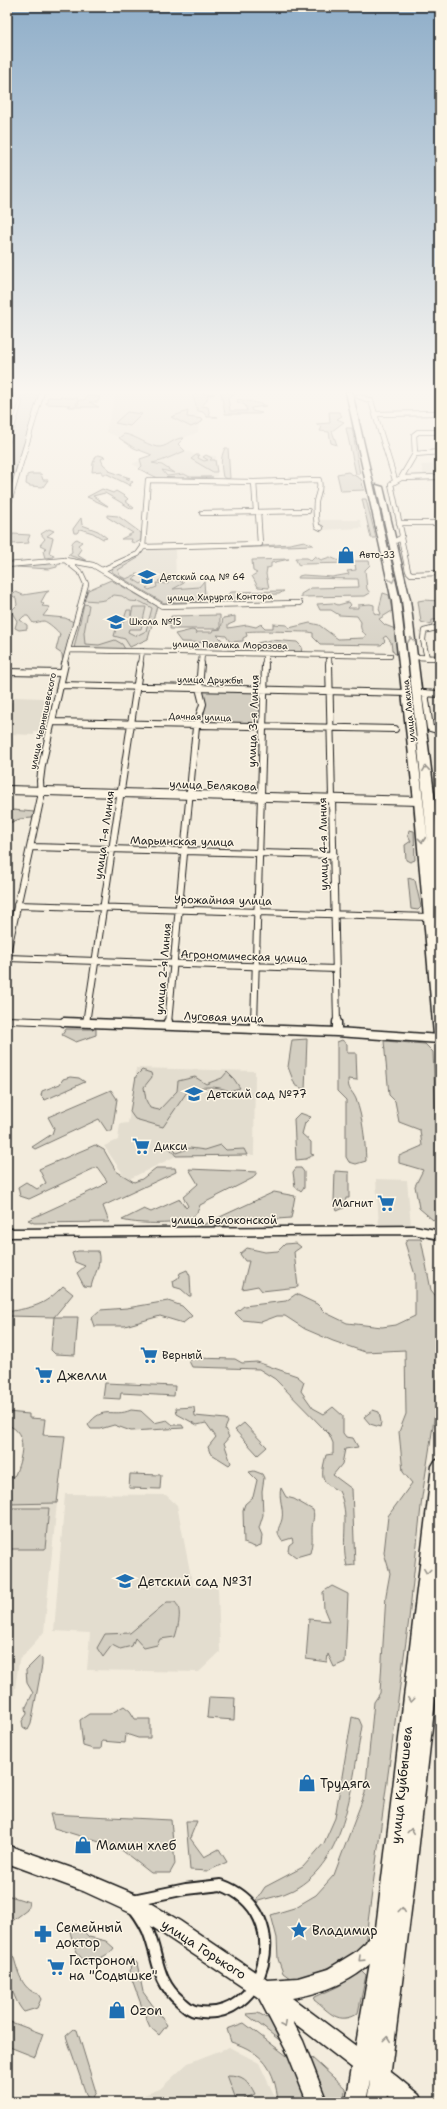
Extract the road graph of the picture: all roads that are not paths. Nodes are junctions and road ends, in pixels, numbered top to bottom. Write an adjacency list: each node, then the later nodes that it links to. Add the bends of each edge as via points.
1 (13, 490): 8 (street)
2 (147, 490): 16 (street)
3 (255, 490): 10 (street)
4 (321, 490): 14 (street, via 316,498 315,514 317,526)
5 (371, 490): 39 (main road, улица Лакина, one-way to 39)
6 (383, 490): 15 (main road, улица Лакина)
7 (392, 490): 12 (street)
8 (7, 509)
9 (308, 511): 10 (street)
10 (257, 512): 11 (street); 16 (street, via 260,544)
11 (202, 513)
12 (399, 523): 13 (street); 15 (street)
13 (440, 523)
14 (321, 528)
15 (397, 540): 20 (street, via 411,574); 29 (main road, улица Лакина, one-way to 15)
16 (143, 547): 19 (street, via 138,554)
17 (65, 560): 18 (street); 19 (street, улица Хирурга Контора, via 92,565); 23 (street, улица Чернышевского, via 74,565 85,577 86,584)
18 (7, 565)
19 (102, 570): 21 (street, улица Хирурга Контора, via 162,606)
20 (440, 573)
21 (300, 603)
22 (440, 627): 30 (street, via 424,631)
23 (69, 650): 24 (street, улица Павлика Морозова); 33 (street, улица Чернышевского)
24 (142, 651): 25 (street, улица Павлика Морозова); 35 (street, улица 1-я Линия)
25 (202, 653): 26 (street, улица Павлика Морозова); 36 (street, улица 2-я Линия)
26 (265, 654): 27 (street, улица Павлика Морозова); 37 (street, улица 3-я Линия)
27 (329, 656): 28 (street, улица Павлика Морозова); 38 (street, улица 4-я Линия)
28 (390, 656)
29 (413, 657): 30 (street); 39 (main road, улица Лакина)
30 (427, 658): 31 (street)
31 (440, 658)
32 (7, 672): 33 (street)
33 (62, 673): 34 (street, улица Чернышевского)
34 (60, 685): 35 (street, улица Дружбы); 41 (street, улица Чернышевского)
35 (136, 687): 36 (street, улица Дружбы); 42 (street, улица 1-я Линия)
36 (199, 688): 37 (street, улица Дружбы); 43 (street, улица 2-я Линия, via 203,704)
37 (264, 690): 38 (street, улица Дружбы); 44 (street, улица 3-я Линия)
38 (330, 692): 39 (street, улица Дружбы); 45 (street, улица 4-я Линия)
39 (417, 693): 40 (street, улица Дружбы); 47 (street, via 430,728); 54 (main road, улица Лакина); 66 (main road, улица Лакина, one-way to 39, via 430,802)
40 (440, 694)
41 (52, 722): 42 (street, Дачная улица); 49 (street, улица Чернышевского)
42 (131, 724): 43 (street, Дачная улица); 50 (street, улица 1-я Линия)
43 (196, 726): 44 (street, Дачная улица); 51 (street, улица 2-я Линия)
44 (263, 728): 45 (street, Дачная улица); 52 (street, улица 3-я Линия)
45 (331, 729): 46 (street, Дачная улица); 53 (street, улица 4-я Линия)
46 (395, 730)
47 (440, 731)
48 (7, 790): 49 (street, улица Белякова)
49 (39, 791): 50 (street, улица Белякова); 55 (street, улица Чернышевского, via 41,797)
50 (121, 793): 51 (street, улица Белякова); 56 (street, улица 1-я Линия)
51 (189, 795): 52 (street, улица Белякова); 57 (street, улица 2-я Линия)
52 (261, 797): 53 (street, улица Белякова); 58 (street, улица 3-я Линия)
53 (332, 799): 54 (street, улица Белякова); 59 (street, улица 4-я Линия)
54 (419, 801): 65 (main road, улица Лакина, one-way to 65)
55 (31, 847): 56 (street, Марьинская улица); 60 (street, улица Чернышевского)
56 (112, 849): 57 (street, Марьинская улица); 61 (street, улица 1-я Линия)
57 (184, 851): 58 (street, Марьинская улица); 62 (street, улица 2-я Линия)
58 (260, 853): 59 (street, Марьинская улица); 63 (street, улица 3-я Линия)
59 (334, 855): 64 (street, улица 4-я Линия)
60 (17, 905): 61 (street, Урожайная улица); 67 (street, улица Чернышевского)
61 (104, 907): 62 (street, Урожайная улица); 69 (street, улица 1-я Линия)
62 (179, 909): 63 (street, Урожайная улица); 70 (street, улица 2-я Линия)
63 (258, 911): 64 (street, Урожайная улица); 71 (street, улица 3-я Линия)
64 (335, 913): 65 (street, Урожайная улица); 72 (street, улица 4-я Линия)
65 (429, 917): 78 (main road, улица Лакина)
66 (440, 934)
67 (7, 953)
68 (7, 958): 69 (street, Агрономическая улица)
69 (96, 961): 70 (street, Агрономическая улица); 74 (street, улица 1-я Линия)
70 (174, 964): 71 (street, Агрономическая улица); 75 (street, улица 2-я Линия)
71 (256, 966): 72 (street, Агрономическая улица); 76 (street, улица 3-я Линия)
72 (336, 969): 77 (street, улица 4-я Линия)
73 (7, 1020): 74 (street, Луговая улица)
74 (86, 1023): 75 (street, Луговая улица)
75 (168, 1026): 76 (street, Луговая улица)
76 (254, 1029): 77 (street, Луговая улица)
77 (337, 1032): 79 (street, Луговая улица)
78 (440, 1035)
79 (440, 1039)
80 (7, 1233): 81 (street, улица Белоконской, via 414,1230)
81 (440, 1235)
82 (440, 1466): 86 (main road, улица Куйбышева, one-way to 86)
83 (440, 1583): 89 (main road, улица Куйбышева, one-way to 83)
84 (7, 1854): 85 (main road, улица Горького)
85 (128, 1901): 87 (main road, улица Горького); 87 (street, via 150,1934 158,1974 163,1984 175,1998 193,2011 220,2013); 87 (street, via 185,1888 212,1886 231,1888 242,1894 259,1916 266,1943)
86 (385, 1928): 87 (main road, one-way to 87, via 377,1943 356,1964 321,1982 287,1990); 88 (main road, улица Куйбышева)
87 (260, 1986): 88 (main road, улица Горького); 90 (main road, one-way to 90, via 296,2048)
88 (364, 2063): 89 (main road, улица Горького); 91 (main road, улица Куйбышева)
89 (382, 2078): 92 (main road, улица Куйбышева); 93 (main road, улица Горького)
90 (317, 2102)
91 (356, 2102)
92 (378, 2102)
93 (412, 2102)

